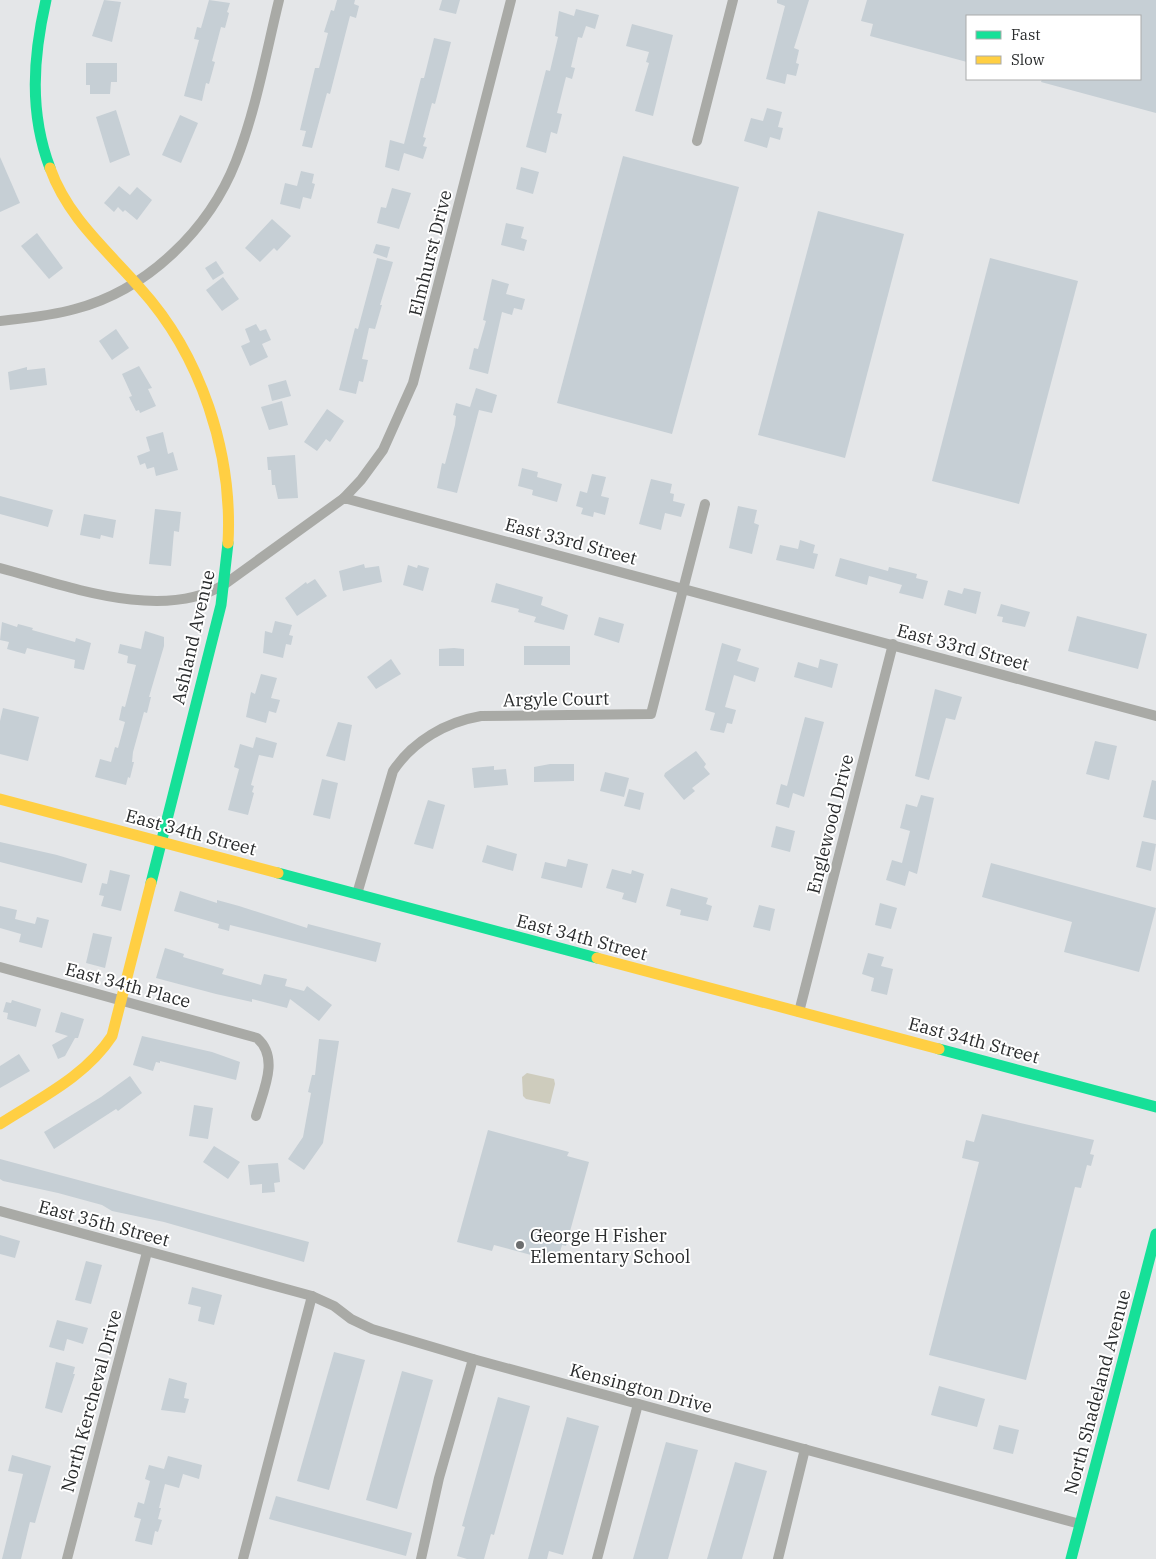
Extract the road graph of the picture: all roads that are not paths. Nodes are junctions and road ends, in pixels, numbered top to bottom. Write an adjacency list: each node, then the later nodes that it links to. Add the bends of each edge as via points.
1 (46, 0): 6 (street, Ashland Avenue, via 33,73 34,104 43,152 60,192 76,218)
2 (279, 0): 6 (street, via 245,133 228,179 190,236 168,258)
3 (512, 0): 8 (street, Elmhurst Drive, via 413,383 383,450)
4 (733, 0): 5 (street)
5 (697, 141)
6 (136, 281): 7 (street, via 77,309); 11 (street, Ashland Avenue, via 188,356 208,402 222,456 229,504)
7 (0, 321)
8 (344, 498): 11 (street); 12 (street, East 33rd Street)
9 (705, 504): 12 (street, Argyle Court)
10 (0, 568): 11 (street, via 131,599 194,597)
11 (225, 584): 16 (street, Ashland Avenue)
12 (684, 588): 13 (street, East 33rd Street); 17 (street, Argyle Court, via 651,714 481,716 462,719 437,730 401,759 393,771)
13 (893, 644): 14 (street, East 33rd Street); 20 (street, Englewood Drive)
14 (1156, 716)
15 (0, 799): 16 (street, East 34th Street)
16 (162, 842): 17 (street, East 34th Street); 19 (street, Ashland Avenue)
17 (357, 894): 20 (street, East 34th Street)
18 (0, 967): 19 (street, East 34th Place)
19 (122, 1001): 22 (street, East 34th Place, via 260,1041 269,1057 269,1068); 23 (street, Ashland Avenue, via 112,1036 95,1060)
20 (799, 1012): 21 (street, East 34th Street)
21 (1156, 1108)
22 (256, 1116)
23 (0, 1124)
24 (0, 1212): 26 (street, East 35th Street)
25 (1156, 1234): 32 (street, North Shadeland Avenue)
26 (147, 1252): 27 (street, East 35th Street); 33 (street, North Kercheval Drive)
27 (200, 1266): 28 (street, Kensington Drive)
28 (312, 1296): 29 (street, Kensington Drive, via 372,1329); 34 (street)
29 (473, 1359): 30 (street, Kensington Drive); 35 (street, via 439,1478)
30 (638, 1404): 31 (street, Kensington Drive); 36 (street)
31 (805, 1450): 32 (street, Kensington Drive); 37 (street)
32 (1080, 1524): 38 (street, North Shadeland Avenue)
33 (67, 1559)
34 (243, 1559)
35 (421, 1559)
36 (597, 1559)
37 (778, 1559)
38 (1071, 1559)

